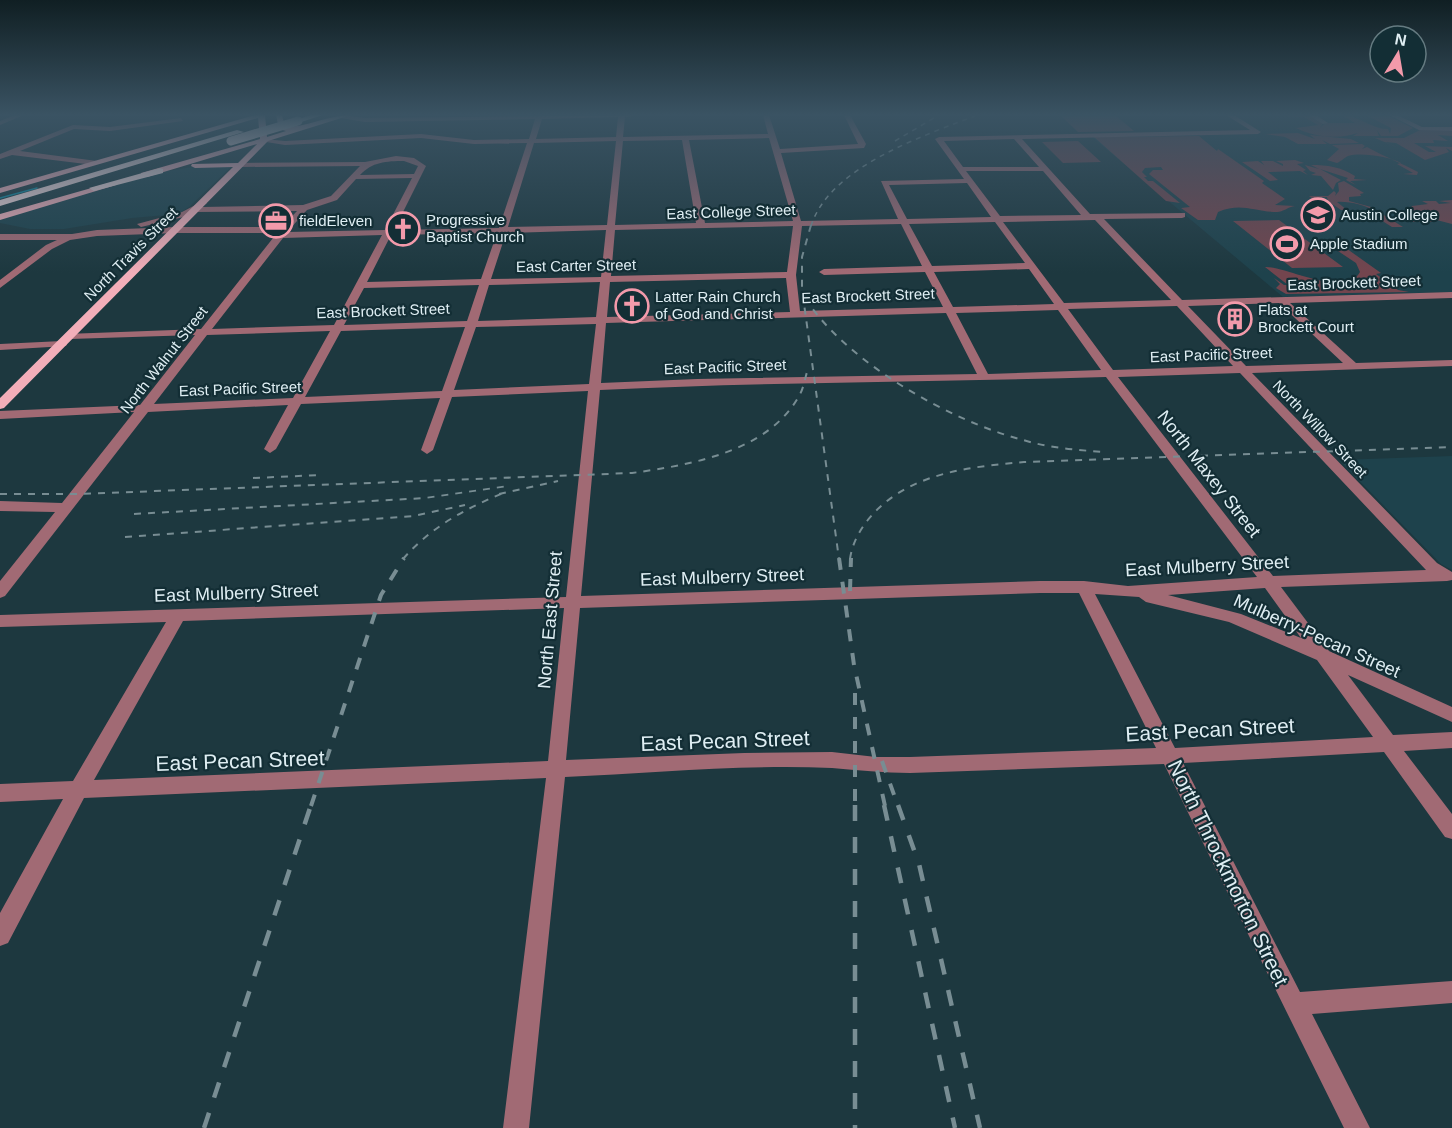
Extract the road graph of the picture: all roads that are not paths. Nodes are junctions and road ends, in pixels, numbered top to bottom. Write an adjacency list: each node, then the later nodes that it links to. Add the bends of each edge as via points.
1 (78, 168): 19 (main road)
2 (120, 168): 20 (highway)
3 (150, 168): 23 (highway)
4 (169, 168): 15 (main road)
5 (180, 168): 15 (main road)
6 (237, 168): 21 (main road, North Travis Street)
7 (363, 168): 18 (street, North Walnut Street)
8 (421, 168): 17 (street)
9 (522, 168): 33 (street)
10 (617, 168): 31 (street, North East Street)
11 (690, 168): 30 (street)
12 (782, 168): 29 (street)
13 (958, 168): 16 (street, North Maxey Street)
14 (1043, 169): 16 (street); 26 (street, North Willow Street)
15 (160, 171): 25 (highway)
16 (963, 175): 27 (street, North Maxey Street); 28 (street, via 884,183)
17 (416, 176): 18 (street); 36 (street)
18 (354, 177): 22 (street, North Walnut Street, via 334,198)
19 (0, 191)
20 (0, 203)
21 (200, 206): 22 (street); 32 (main road, North Travis Street); 34 (street, via 172,218)
22 (304, 208): 35 (street, North Walnut Street)
23 (0, 210)
24 (1182, 215): 26 (street, East College Street)
25 (0, 216)
26 (1092, 217): 27 (street, East College Street); 49 (street, North Willow Street)
27 (996, 219): 28 (street, East College Street); 39 (street, North Maxey Street)
28 (902, 221): 29 (street, East College Street); 40 (street)
29 (798, 224): 30 (street, East College Street); 42 (street)
30 (700, 227): 31 (street, East College Street)
31 (611, 229): 33 (street, East College Street); 43 (street, North East Street)
32 (176, 230): 34 (street, East College Street); 35 (street, East College Street); 57 (main road, North Travis Street)
33 (502, 231): 36 (street, East College Street); 44 (street)
34 (97, 233): 38 (street)
35 (282, 233): 36 (street, East College Street); 56 (street, North Walnut Street)
36 (389, 233): 46 (street)
37 (0, 237): 38 (street)
38 (72, 237): 45 (street, via 49,247)
39 (1030, 266): 40 (street); 50 (street, North Maxey Street)
40 (928, 268): 41 (street); 51 (street)
41 (824, 272)
42 (791, 275): 43 (street, East Carter Street); 52 (street)
43 (605, 280): 44 (street, East Carter Street); 53 (street, North East Street)
44 (485, 282): 46 (street, East Carter Street); 54 (street)
45 (0, 285)
46 (362, 285): 55 (street)
47 (1452, 295): 48 (street, East Brockett Street)
48 (1281, 300): 49 (street, East Brockett Street); 60 (street)
49 (1179, 302): 50 (street, East Brockett Street); 61 (street, North Willow Street)
50 (1059, 306): 51 (street, East Brockett Street); 62 (street, North Maxey Street)
51 (948, 309): 52 (street, East Brockett Street); 63 (street)
52 (795, 313): 53 (street, East Brockett Street)
53 (602, 319): 54 (street, East Brockett Street); 64 (street, North East Street)
54 (472, 323): 55 (street, East Brockett Street); 65 (street)
55 (337, 327): 56 (street, East Brockett Street); 66 (street)
56 (207, 331): 57 (street, East Brockett Street); 68 (street, North Walnut Street)
57 (66, 340): 58 (street, East Brockett Street); 67 (main road, North Travis Street)
58 (0, 347)
59 (1452, 363): 60 (street, East Pacific Street)
60 (1352, 365): 61 (street, East Pacific Street)
61 (1242, 369): 62 (street, East Pacific Street); 74 (street, North Willow Street, via 1432,567)
62 (1109, 373): 63 (street, East Pacific Street); 75 (street, North Maxey Street)
63 (984, 377): 64 (street, East Pacific Street)
64 (595, 386): 65 (street, East Pacific Street); 79 (street, North East Street)
65 (446, 394): 66 (street, East Pacific Street); 71 (street)
66 (297, 402): 68 (street, East Pacific Street); 70 (street)
67 (0, 405)
68 (146, 407): 69 (street, East Pacific Street); 73 (street, North Walnut Street)
69 (0, 415)
70 (270, 449)
71 (427, 450)
72 (0, 506): 73 (street)
73 (67, 508): 77 (street, North Walnut Street)
74 (1448, 577): 75 (street, East Mulberry Street)
75 (1269, 582): 78 (street, East Mulberry Street); 82 (street, North Maxey Street)
76 (1084, 586): 78 (street, East Mulberry Street); 79 (street, East Mulberry Street); 86 (street, North Throckmorton Street)
77 (0, 592)
78 (1128, 592): 82 (street, Mulberry-Pecan Street, via 1235,618)
79 (571, 602): 80 (street, East Mulberry Street); 87 (street, North East Street)
80 (179, 614): 81 (street, East Mulberry Street); 88 (street)
81 (0, 621)
82 (1324, 657): 83 (street, Mulberry-Pecan Street); 85 (street, North Maxey Street)
83 (1452, 715)
84 (1452, 740): 85 (street, East Pecan Street)
85 (1388, 743): 86 (street, East Pecan Street); 90 (street, North Maxey Street)
86 (1171, 756): 87 (street, East Pecan Street, via 902,765 832,760 744,761); 93 (street, North Throckmorton Street)
87 (556, 770): 88 (street, East Pecan Street); 94 (street, North East Street)
88 (79, 789): 89 (street, East Pecan Street); 91 (street)
89 (0, 794)
90 (1452, 830)
91 (0, 935)
92 (1452, 992): 93 (street)
93 (1293, 1004): 95 (street, North Throckmorton Street)
94 (516, 1128)
95 (1357, 1128)

